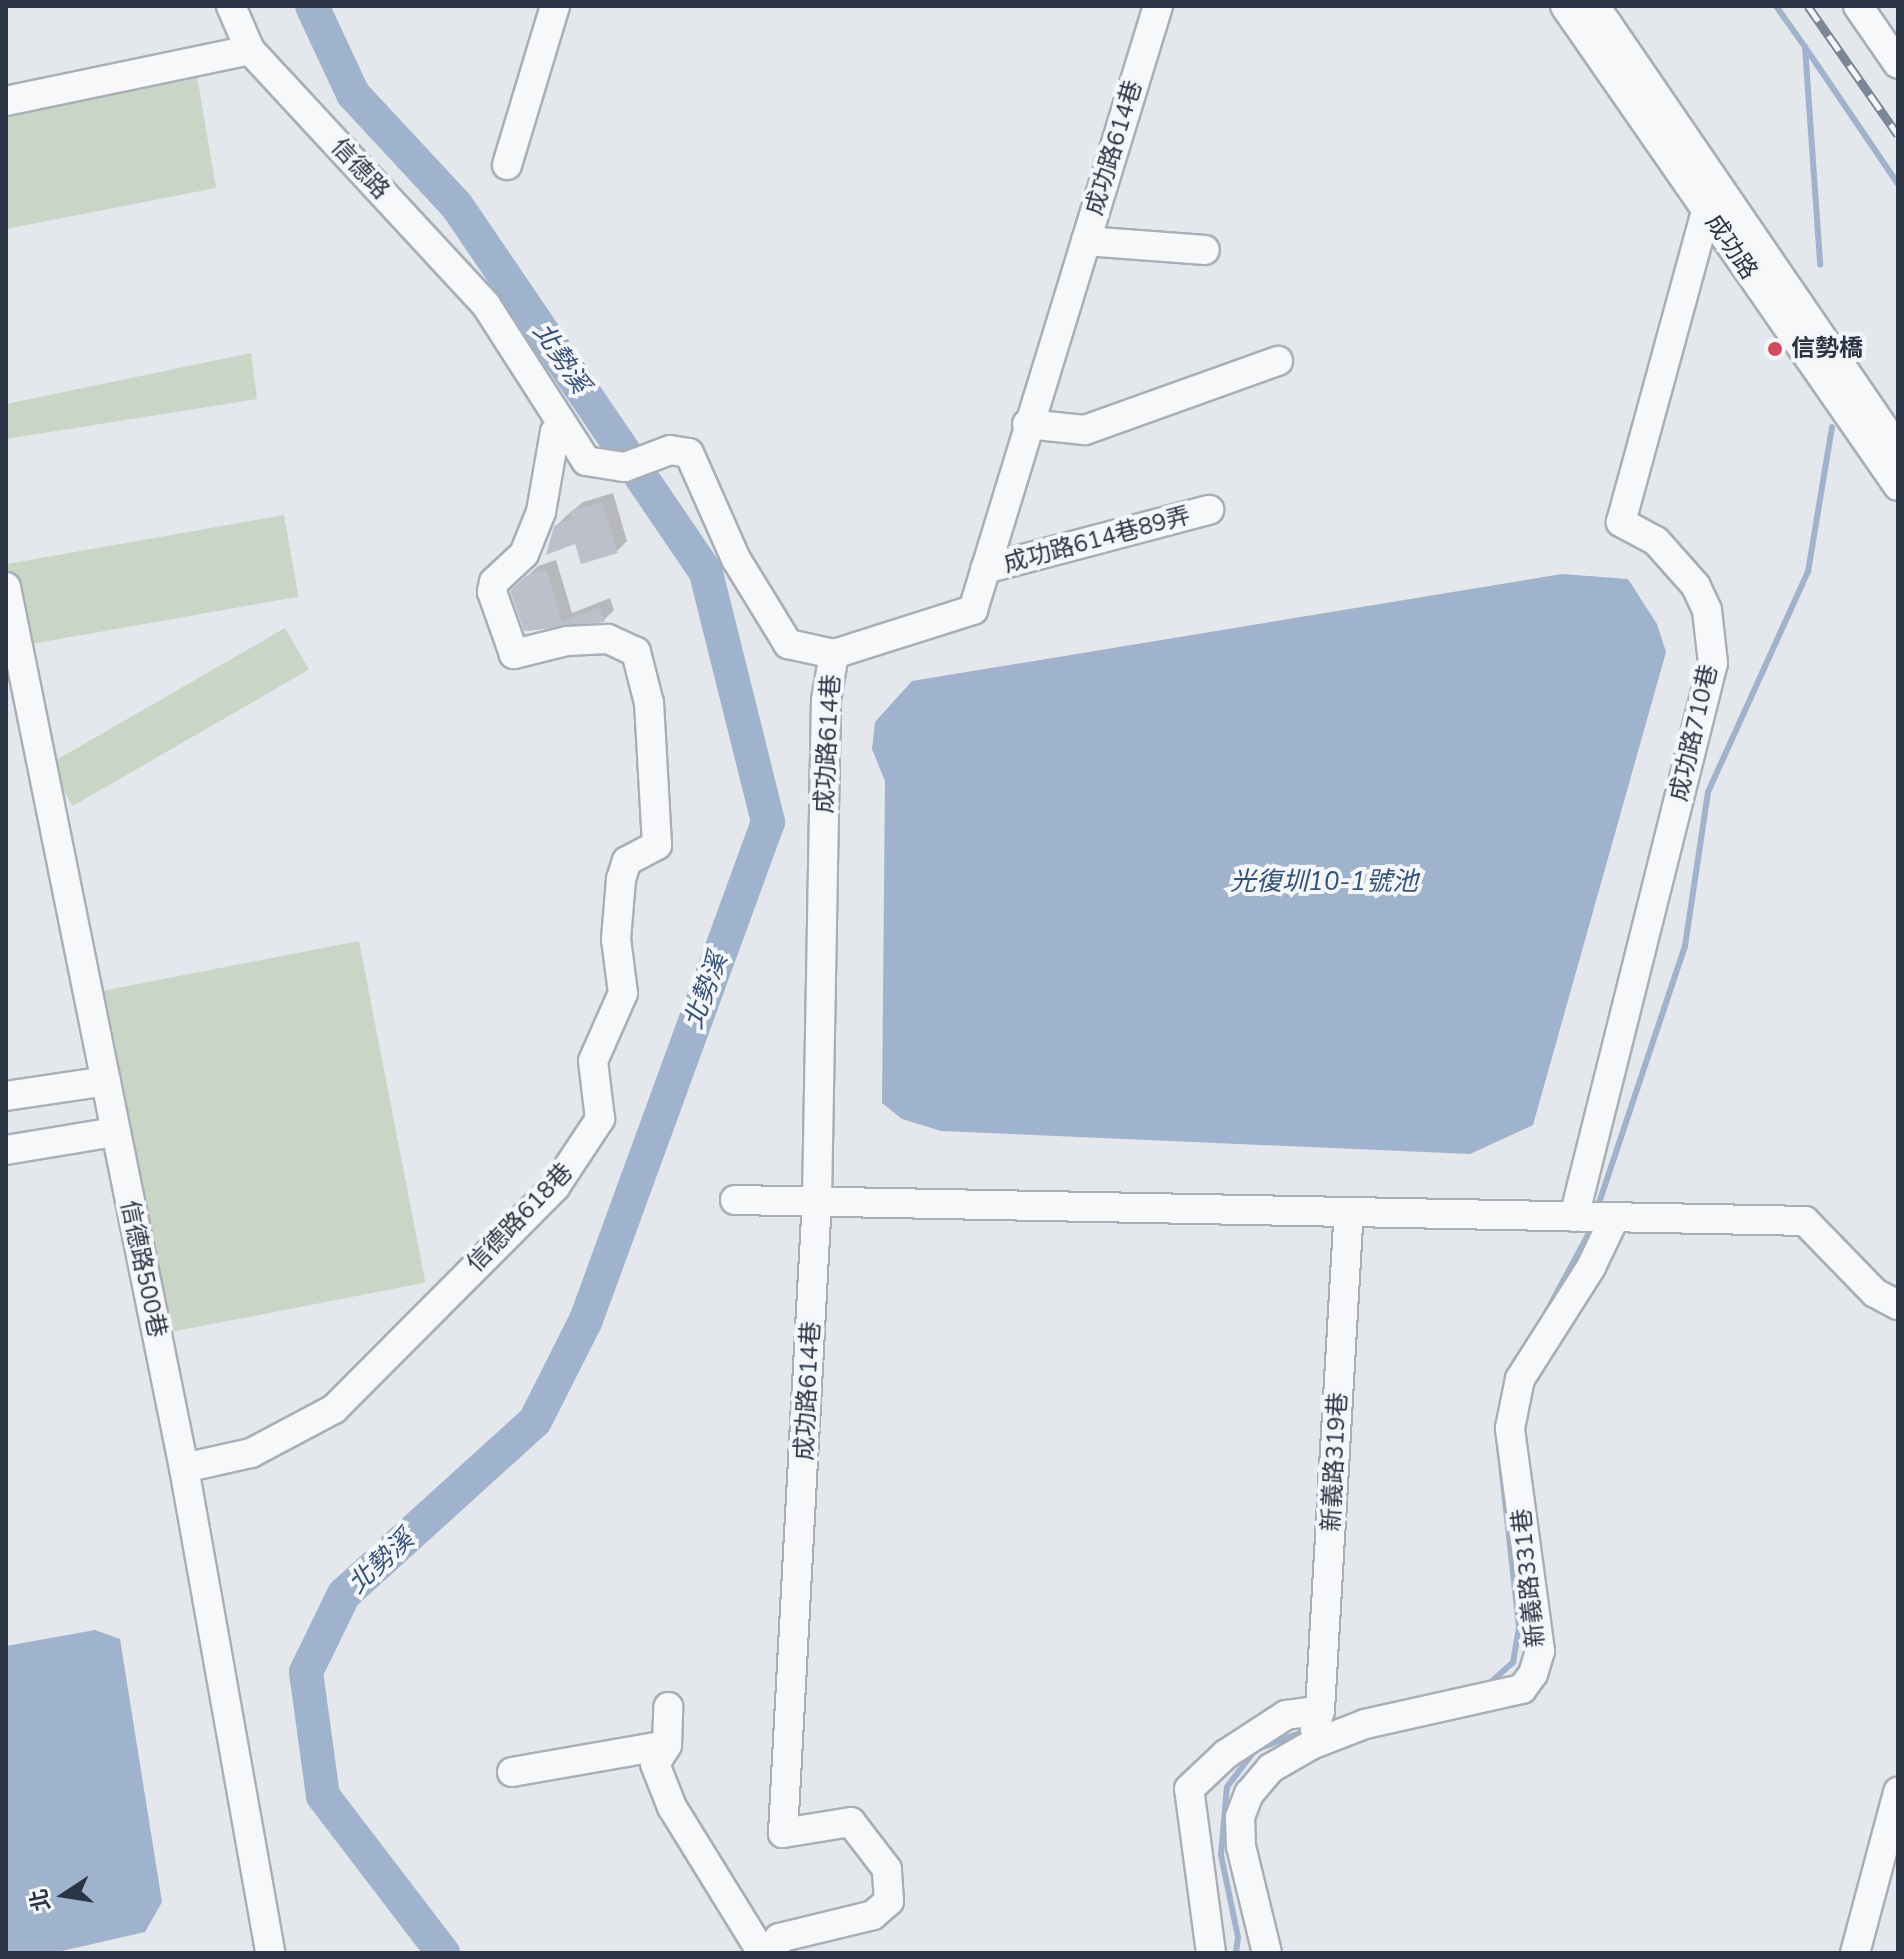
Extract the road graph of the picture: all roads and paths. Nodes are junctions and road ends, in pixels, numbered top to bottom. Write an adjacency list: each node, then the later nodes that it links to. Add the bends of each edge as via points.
1 (231, 6): 7 (street, 信德路)
2 (555, 6): 10 (street)
3 (1158, 6): 12 (street, 成功路614巷)
4 (1565, 6): 11 (street, 成功路)
5 (1595, 6): 11 (street, 成功路)
6 (1858, 6): 8 (street)
7 (250, 50): 9 (street); 16 (street, 信德路, via 486,305)
8 (1898, 64)
9 (6, 101)
10 (507, 165)
11 (1714, 204): 17 (street, 成功路); 19 (street, 成功路); 31 (street, 成功路710巷, via 1621,522 1656,541 1696,586 1707,610 1713,663)
12 (1086, 241): 13 (street); 15 (street, 成功路614巷)
13 (1205, 250)
14 (1278, 361): 15 (street, via 1085,430)
15 (1027, 424): 21 (street, 成功路614巷)
16 (562, 426): 18 (street, 信德路, via 586,461 625,467); 34 (street, 信德路618巷, via 555,432 541,512 524,554 494,582 492,592 514,654 567,641 608,639 636,652 649,703 657,845 627,861 621,879 616,939 623,993 593,1061 600,1119 555,1187 334,1409 251,1453)
17 (1898, 449)
18 (670, 450): 23 (street, 成功路614巷, via 689,453 736,559 788,644)
19 (1898, 486)
20 (1209, 510): 21 (street, 成功路614巷89弄)
21 (985, 569): 23 (street, 成功路614巷, via 973,610)
22 (6, 587): 24 (street, 信德路500巷)
23 (834, 654): 29 (street, 成功路614巷, via 826,700)
24 (106, 1081): 25 (street); 26 (street, 信德路500巷)
25 (6, 1096)
26 (115, 1132): 27 (street); 34 (street, 信德路500巷)
27 (6, 1150)
28 (735, 1200): 29 (street)
29 (817, 1200): 30 (street); 43 (street, 成功路614巷, via 783,1833 851,1822 887,1869 889,1901 873,1915 779,1938)
30 (1349, 1213): 31 (street); 36 (street, 新義路319巷)
31 (1574, 1217): 32 (street)
32 (1614, 1219): 33 (street, via 1805,1221 1875,1293); 38 (street, 新義路331巷, via 1591,1267 1520,1379 1510,1428 1540,1651 1533,1674 1522,1689 1365,1724)
33 (1898, 1305)
34 (184, 1468): 41 (street, 信德路500巷)
35 (668, 1707): 37 (street)
36 (1320, 1710): 38 (street, 新義路319巷); 44 (street, via 1286,1715 1226,1754 1189,1789)
37 (667, 1745): 39 (street); 42 (street, via 655,1764 672,1807)
38 (1311, 1745): 45 (street, 新義路331巷, via 1271,1768 1249,1794 1240,1817 1241,1846)
39 (512, 1772)
40 (1898, 1792): 46 (street)
41 (270, 1953)
42 (762, 1953)
43 (773, 1953)
44 (1211, 1953)
45 (1267, 1953)
46 (1855, 1953)

